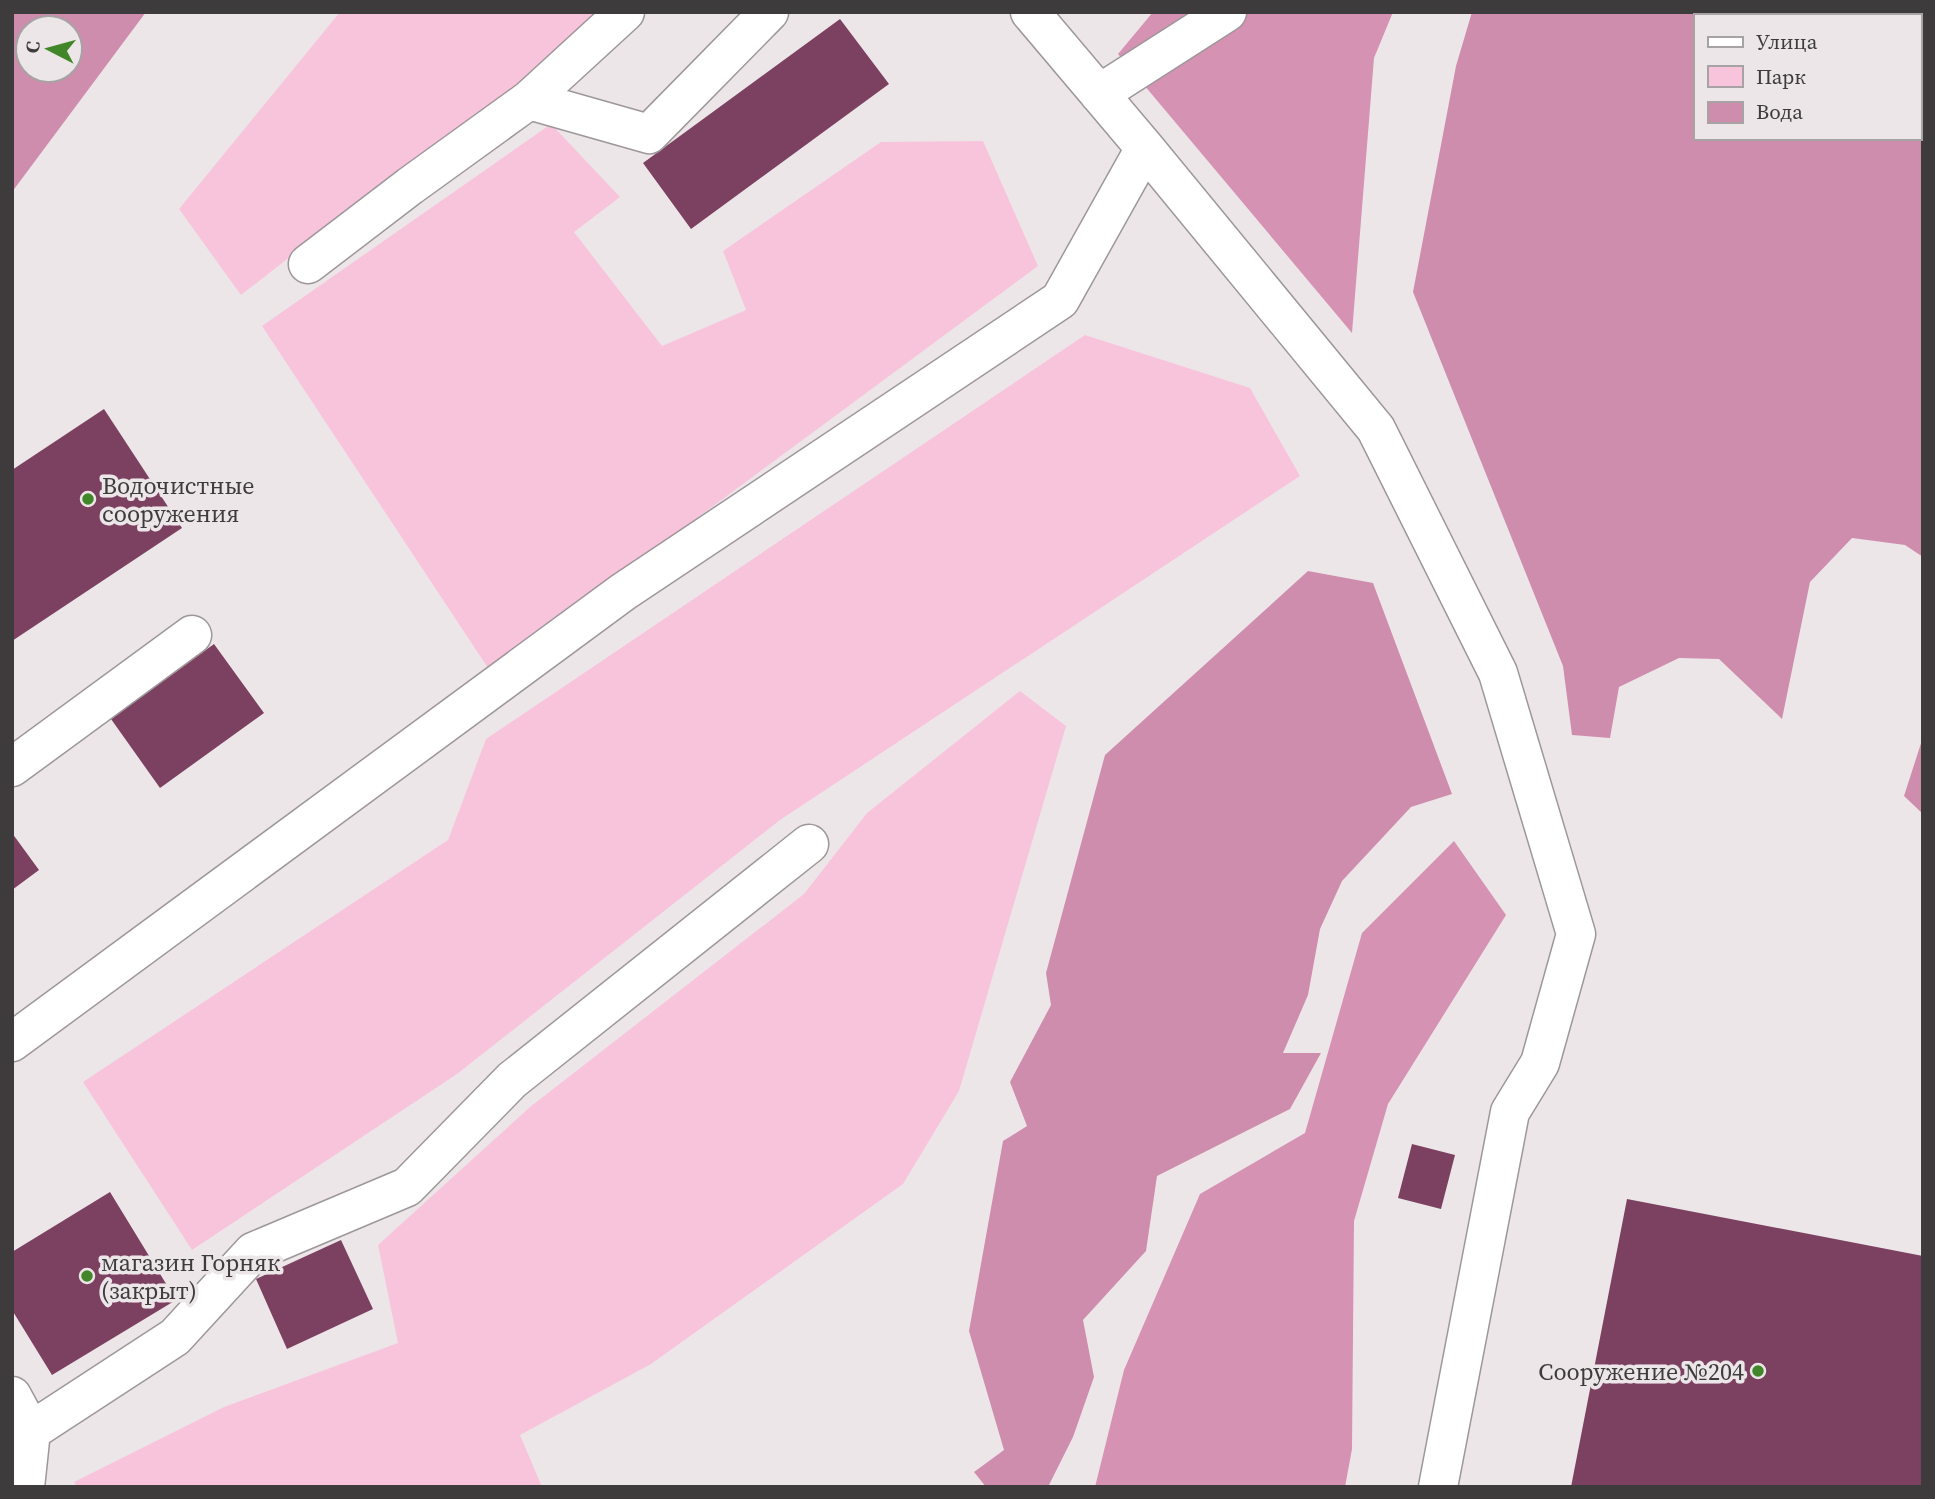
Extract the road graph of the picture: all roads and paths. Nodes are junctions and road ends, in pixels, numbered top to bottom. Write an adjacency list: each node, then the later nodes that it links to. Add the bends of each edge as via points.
1 (625, 12): 6 (street)
2 (769, 12): 6 (street, via 649,134)
3 (1030, 12): 5 (street)
4 (1227, 12): 5 (street)
5 (1100, 94): 7 (street)
6 (529, 100): 8 (street)
7 (1145, 148): 12 (street, via 1060,300 623,592); 16 (street, via 1376,429 1497,673 1576,934 1540,1063 1510,1112)
8 (308, 264)
9 (192, 635): 10 (street)
10 (12, 767)
11 (809, 844): 14 (street, via 512,1080 407,1187 253,1252 175,1337)
12 (12, 1042)
13 (12, 1396): 14 (street)
14 (31, 1431): 15 (street)
15 (25, 1487)
16 (1438, 1487)

